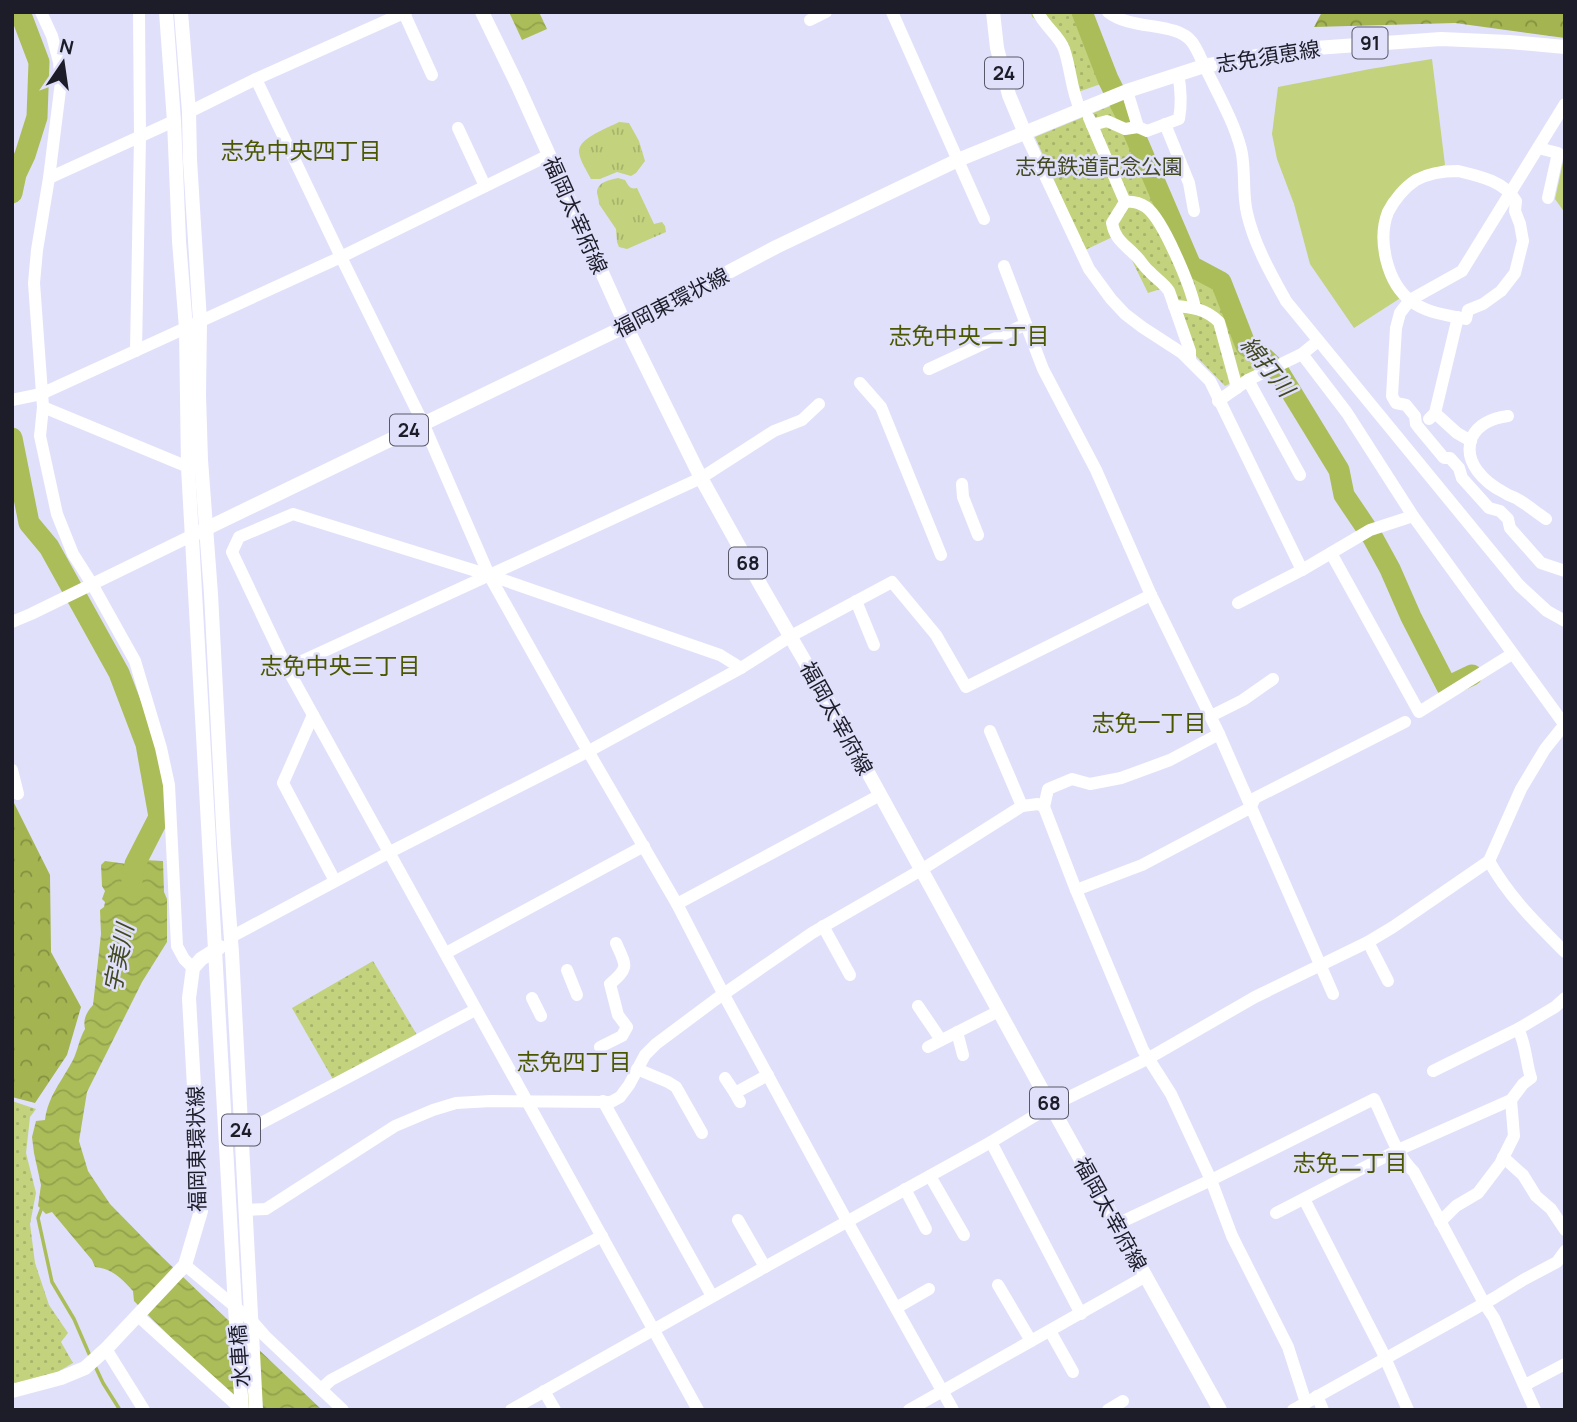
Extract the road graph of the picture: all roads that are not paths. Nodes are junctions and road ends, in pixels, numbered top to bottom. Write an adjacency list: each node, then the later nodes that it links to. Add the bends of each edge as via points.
1 (41, 12): 31 (street, via 52,36 61,82)
2 (139, 12): 27 (street)
3 (166, 12): 22 (main road, 福岡東環状線 / 24)
4 (181, 12): 20 (main road, 福岡東環状線 / 24)
5 (482, 12): 29 (main road, 福岡太宰府線 / 68)
6 (826, 12): 12 (street)
7 (892, 12): 30 (street)
8 (993, 12): 26 (main road, 24, via 1009,95)
9 (1038, 12): 21 (street, via 1063,47 1075,98)
10 (1108, 12): 14 (street, via 1132,24 1179,33 1191,41)
11 (405, 13): 16 (street); 17 (street)
12 (810, 20)
13 (1565, 47): 14 (main road, 志免須恵線 / 91, via 1441,39 1288,50)
14 (1204, 66): 15 (main road, 志免須恵線 / 91); 48 (street, via 1241,150 1246,212 1261,256 1286,300)
15 (1178, 74): 18 (main road, 志免須恵線 / 91); 23 (street, via 1179,119)
16 (432, 75)
17 (256, 79): 20 (street); 38 (street)
18 (1126, 91): 21 (main road, 志免須恵線 / 91); 24 (street)
19 (1565, 104): 28 (street)
20 (189, 112): 44 (main road, 福岡東環状線 / 24)
21 (1087, 118): 24 (street, via 1125,129); 26 (main road, 志免須恵線 / 91); 35 (street)
22 (174, 121): 27 (street); 47 (main road, 福岡東環状線 / 24)
23 (1165, 124): 24 (street, via 1147,131); 36 (street, via 1189,183)
24 (1138, 127)
25 (458, 128): 32 (street)
26 (1024, 131): 30 (main road, 福岡東環状線 / 24); 51 (street, via 1089,269 1125,314)
27 (141, 137): 31 (street); 49 (street)
28 (1538, 148): 33 (street); 34 (street, via 1558,153)
29 (549, 155): 32 (street); 46 (main road, 福岡太宰府線 / 68)
30 (958, 159): 37 (street); 46 (main road, 福岡東環状線 / 24)
31 (49, 178): 56 (street, via 34,283)
32 (485, 186): 38 (street)
33 (1510, 192): 40 (street, via 1462,271); 40 (street, via 1480,176 1458,171 1418,179 1402,192 1388,213 1384,236 1394,282); 43 (street, via 1523,241 1515,273 1501,291 1468,310 1466,319)
34 (1548, 198)
35 (1125, 202): 41 (street, via 1112,223 1113,231 1164,283); 42 (street, via 1146,207 1160,223)
36 (1194, 211)
37 (984, 219)
38 (341, 257): 44 (street); 61 (street)
39 (1004, 266): 45 (street)
40 (1410, 300): 43 (street, via 1426,310); 75 (street, via 1396,328 1392,396 1396,403 1406,405 1419,428 1444,458 1455,463 1489,508 1500,511 1541,563)
41 (1174, 306): 42 (street); 51 (street, via 1191,351)
42 (1195, 308): 55 (street, via 1219,322)
43 (1458, 317): 62 (street, via 1432,416)
44 (200, 321): 47 (street); 69 (main road, 福岡東環状線 / 24, via 201,460)
45 (1026, 324): 52 (street); 78 (street)
46 (626, 326): 61 (main road, 福岡東環状線 / 24); 65 (main road, 福岡太宰府線 / 68)
47 (186, 328): 49 (street); 63 (main road, 福岡東環状線 / 24)
48 (1318, 341): 50 (street); 82 (street, via 1518,585 1546,611)
49 (136, 351): 56 (street)
50 (1302, 354): 53 (street); 67 (street, via 1347,413)
51 (1190, 360): 58 (street, via 1210,381)
52 (929, 369)
53 (1248, 380): 55 (street); 64 (street)
54 (860, 383): 73 (street, via 881,407)
55 (1237, 388): 58 (street)
56 (39, 399): 57 (street); 63 (street); 77 (street, via 40,436 57,513 73,554)
57 (12, 400)
58 (1219, 401): 74 (street)
59 (819, 404): 65 (street, via 802,420 774,431)
60 (1508, 416): 62 (street, via 1485,423)
61 (423, 423): 69 (main road, 福岡東環状線 / 24); 76 (street)
62 (1471, 441): 68 (street, via 1471,460 1483,478)
63 (188, 467): 70 (main road, 福岡東環状線 / 24)
64 (1300, 475)
65 (701, 478): 76 (street); 83 (main road, 福岡太宰府線 / 68)
66 (962, 484): 71 (street)
67 (1413, 516): 72 (street, via 1370,530); 85 (street)
68 (1546, 519)
69 (207, 528): 70 (main road, 福岡東環状線 / 24); 110 (main road, 福岡東環状線 / 24)
70 (193, 535): 77 (street); 113 (main road, 福岡東環状線 / 24)
71 (978, 535)
72 (1331, 553): 74 (street); 85 (street, via 1419,712)
73 (941, 555)
74 (1302, 570): 80 (street)
75 (1557, 573)
76 (489, 575): 86 (street, via 720,655); 87 (street); 87 (street, via 293,514 239,537 232,552); 95 (street)
77 (92, 584): 81 (street); 117 (street, via 135,661 161,748 169,785 177,946)
78 (1151, 595): 79 (street, via 966,687 936,635 892,582); 90 (street)
79 (856, 601): 83 (street); 84 (street)
80 (1238, 604)
81 (12, 621)
82 (1565, 621)
83 (791, 636): 86 (street); 98 (main road, 福岡太宰府線 / 68)
84 (874, 645)
85 (1512, 654): 92 (street)
86 (741, 667): 95 (street)
87 (287, 668): 89 (street)
88 (1273, 679): 90 (street, via 1243,701)
89 (313, 715): 103 (street); 106 (street, via 283,783)
90 (1211, 716): 94 (street)
91 (1405, 722): 101 (street, via 1255,798)
92 (1564, 724): 104 (street, via 1521,789)
93 (990, 731): 99 (street)
94 (1219, 734): 100 (street, via 1170,760 1121,778 1090,784 1072,779 1048,789); 101 (street)
95 (589, 751): 102 (street); 103 (street)
96 (12, 770): 97 (street)
97 (18, 794)
98 (880, 795): 105 (main road, 福岡太宰府線 / 68); 108 (street)
99 (1022, 806): 100 (street); 105 (street)
100 (1044, 807): 107 (street)
101 (1250, 808): 107 (street, via 1142,864); 116 (street)
102 (644, 846): 108 (street); 115 (street)
103 (390, 852): 106 (street); 115 (street)
104 (1489, 861): 112 (street); 114 (street, via 1525,912)
105 (922, 870): 109 (street); 128 (main road, 福岡太宰府線 / 68)
106 (335, 881): 110 (street)
107 (1076, 890): 136 (street)
108 (677, 904): 123 (street)
109 (823, 926): 119 (street); 123 (street)
110 (231, 937): 113 (main road); 145 (main road, 福岡東環状線 / 24)
111 (616, 943): 133 (street, via 625,964 610,984 618,1015 627,1027 622,1036)
112 (1368, 943): 116 (street); 120 (street)
113 (216, 951): 117 (main road); 173 (main road, 福岡東環状線 / 24)
114 (1565, 952)
115 (446, 953): 127 (street)
116 (1320, 967): 121 (street); 136 (street)
117 (193, 968): 166 (main road, 福岡東環状線 / 24, via 189,998 201,1211)
118 (567, 970): 122 (street)
119 (850, 975)
120 (1388, 981)
121 (1333, 994)
122 (577, 995)
123 (724, 995): 137 (street, via 656,1044); 139 (street)
124 (532, 998): 129 (street)
125 (1565, 998): 130 (street)
126 (918, 1006): 132 (street)
127 (475, 1010): 142 (street); 145 (street)
128 (999, 1011): 131 (street); 144 (main road, 福岡太宰府線 / 68)
129 (541, 1016)
130 (1518, 1030): 138 (street); 141 (street, via 1531,1079)
131 (957, 1032): 132 (street); 135 (street)
132 (941, 1040): 134 (street)
133 (600, 1047)
134 (928, 1047)
135 (963, 1055)
136 (1149, 1058): 144 (street); 151 (street)
137 (638, 1069): 143 (street, via 620,1097); 146 (street, via 676,1087)
138 (1433, 1070)
139 (768, 1075): 140 (street, via 737,1098); 157 (street)
140 (725, 1078)
141 (1511, 1100): 148 (street); 149 (street, via 1514,1136)
142 (526, 1101): 143 (street); 154 (street, via 456,1103 407,1120 266,1209); 163 (street)
143 (603, 1101): 170 (street)
144 (1051, 1106): 147 (street); 159 (main road, 福岡太宰府線 / 68)
145 (241, 1130): 154 (main road, 福岡東環状線 / 24)
146 (702, 1133)
147 (991, 1142): 150 (street); 175 (street)
148 (1398, 1150): 151 (street, via 1374,1099); 153 (street); 158 (street)
149 (1503, 1157): 158 (street, via 1478,1193); 161 (street, via 1523,1175)
150 (930, 1175): 152 (street); 162 (street)
151 (1211, 1180): 159 (street); 189 (street, via 1232,1236)
152 (905, 1189): 157 (street); 160 (street)
153 (1304, 1199): 155 (street); 181 (street)
154 (245, 1210): 176 (main road, 福岡東環状線 / 24)
155 (1276, 1213)
156 (738, 1220): 165 (street)
157 (847, 1221): 165 (street); 172 (street)
158 (1440, 1222): 171 (street)
159 (1117, 1224): 167 (main road, 福岡太宰府線 / 68)
160 (926, 1228)
161 (1565, 1230)
162 (964, 1235)
163 (602, 1236): 177 (street); 185 (street)
164 (1562, 1262): 171 (street)
165 (765, 1267): 170 (street)
166 (182, 1268): 173 (street); 174 (main road, 福岡東環状線 / 24)
167 (1146, 1276): 175 (street); 201 (main road, 福岡太宰府線 / 68)
168 (998, 1285): 179 (street)
169 (929, 1289): 172 (street)
170 (712, 1296): 177 (street)
171 (1484, 1303): 181 (street); 184 (street)
172 (896, 1308): 188 (street)
173 (236, 1310): 176 (street); 191 (main road, 水車橋 / 24)
174 (139, 1313): 180 (main road, 福岡東環状線 / 24); 191 (street)
175 (1081, 1314): 178 (street)
176 (251, 1322): 185 (street); 193 (main road, 水車橋 / 24)
177 (654, 1329): 187 (street); 197 (street)
178 (1050, 1331): 179 (street); 183 (street)
179 (1031, 1341): 188 (street)
180 (104, 1351): 186 (main road, 福岡東環状線 / 24, via 61,1378); 192 (street)
181 (1385, 1359): 189 (street); 204 (street)
182 (1565, 1363): 184 (street)
183 (1073, 1372)
184 (1525, 1385): 205 (street)
185 (321, 1389): 194 (street)
186 (12, 1391)
187 (544, 1391): 195 (street); 196 (street)
188 (942, 1392): 198 (street); 199 (street)
189 (1311, 1400): 202 (street); 203 (street)
190 (1123, 1402): 200 (street)
191 (242, 1407)
192 (144, 1410)
193 (256, 1410)
194 (342, 1410)
195 (511, 1410)
196 (555, 1410)
197 (698, 1410)
198 (909, 1410)
199 (953, 1410)
200 (1108, 1410)
201 (1220, 1410)
202 (1293, 1410)
203 (1323, 1410)
204 (1408, 1410)
205 (1535, 1410)

